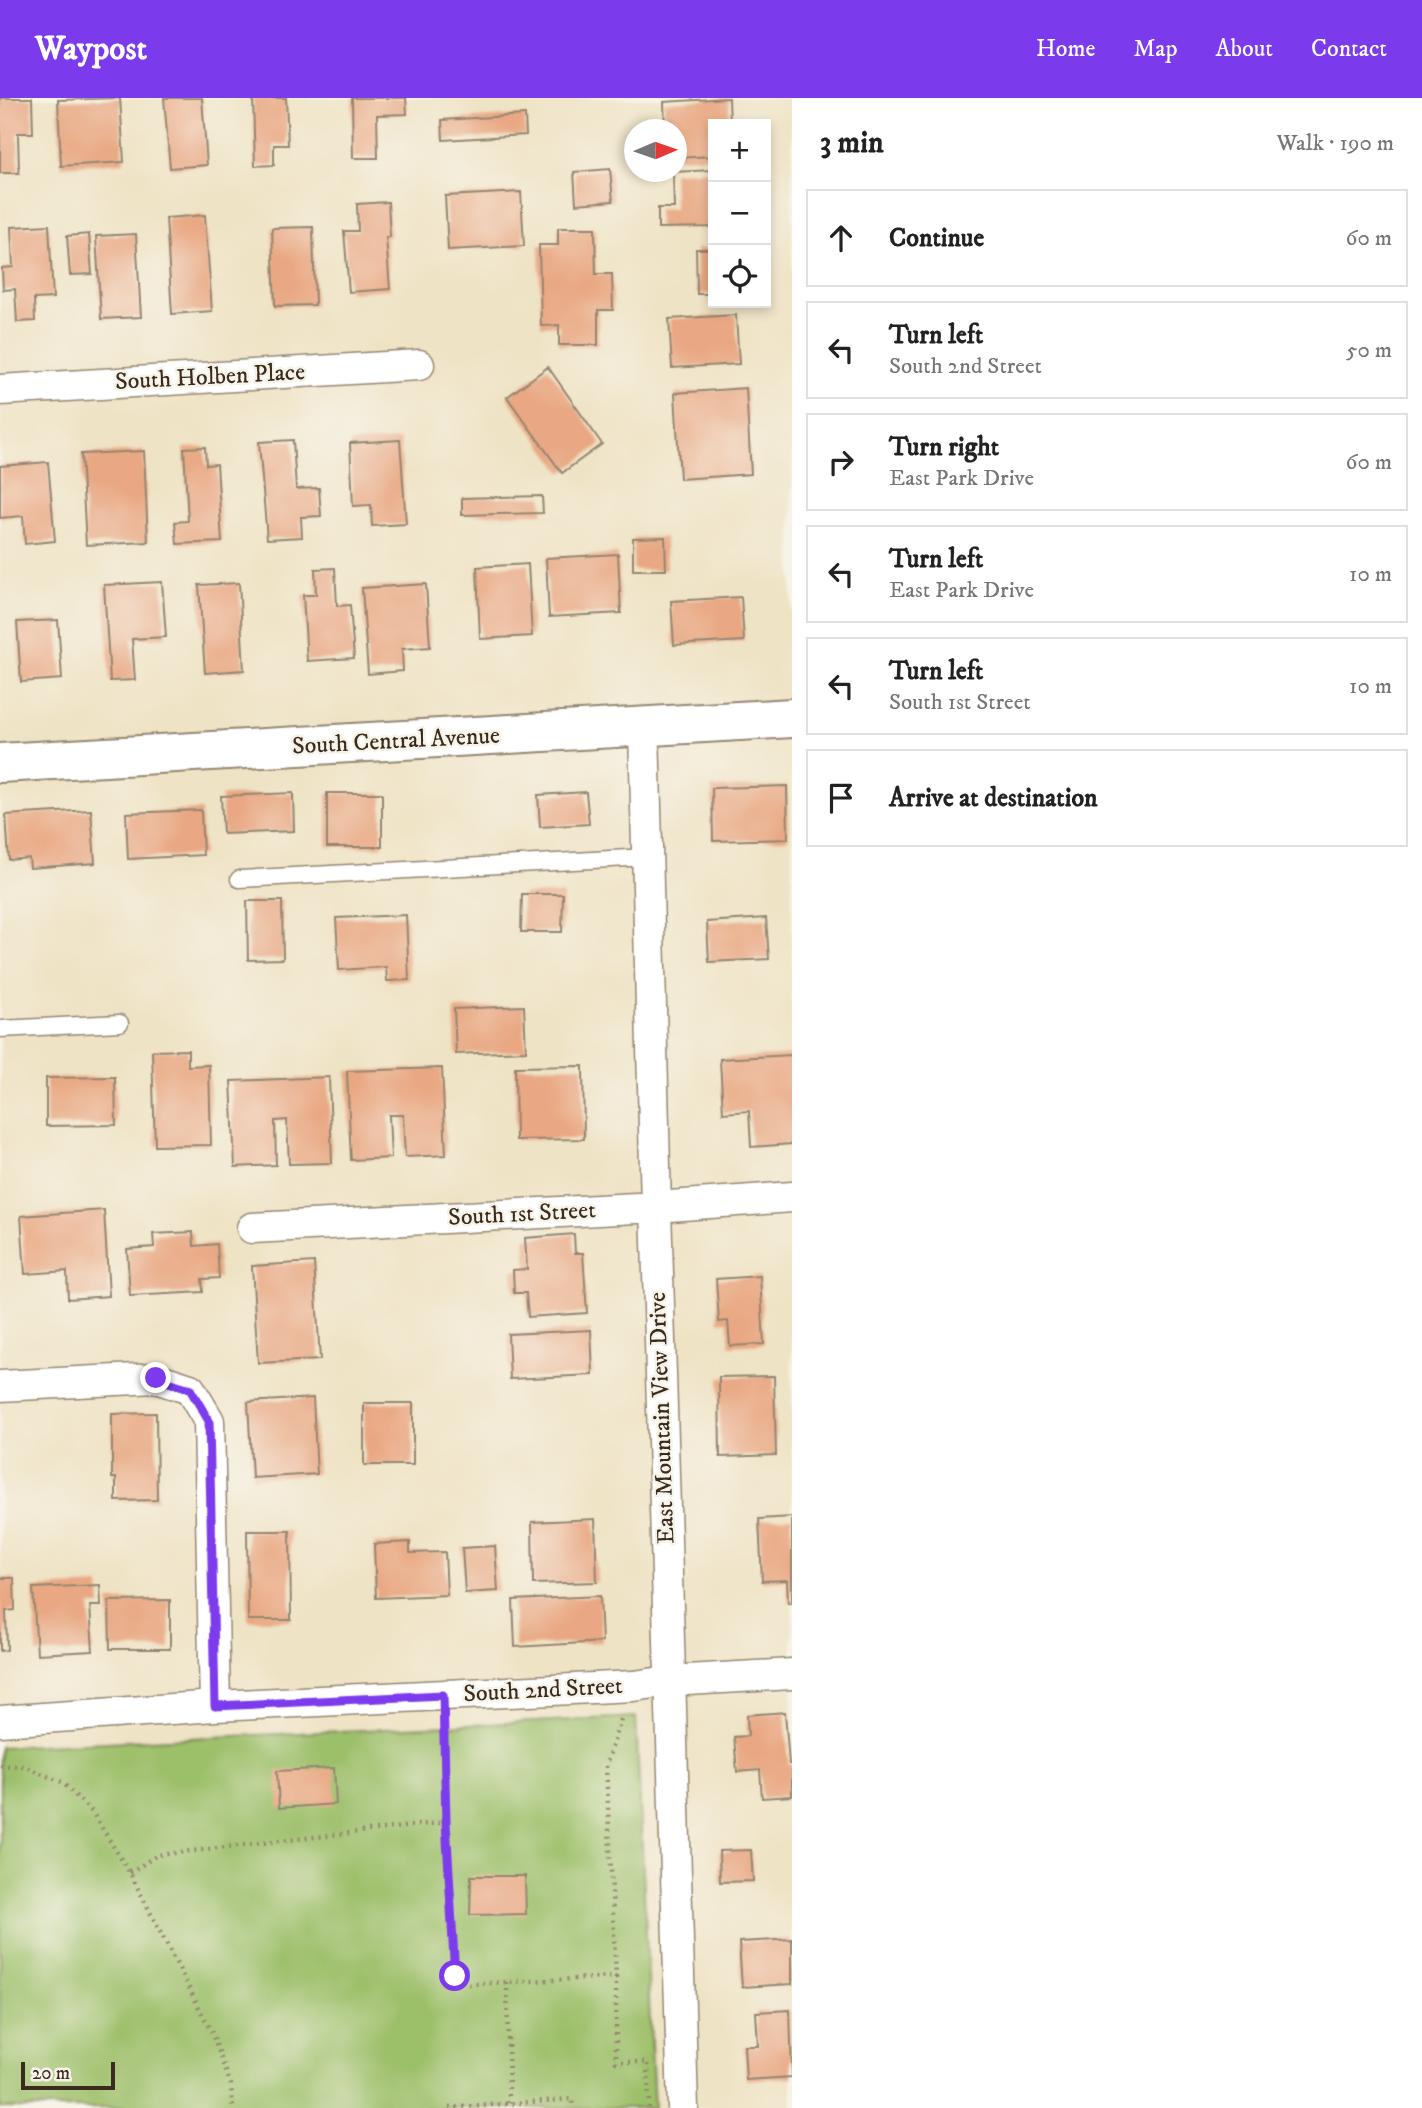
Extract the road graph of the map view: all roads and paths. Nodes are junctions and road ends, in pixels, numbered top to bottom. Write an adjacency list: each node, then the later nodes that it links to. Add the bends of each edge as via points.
1 (419, 365): 2 (street, South Holben Place)
2 (0, 390)
3 (792, 718): 4 (street, South Central Avenue)
4 (644, 727): 5 (street, South Central Avenue); 6 (street, East Mountain View Drive)
5 (0, 763)
6 (647, 857): 7 (lane); 11 (street, East Mountain View Drive)
7 (239, 879)
8 (120, 1023): 9 (lane)
9 (0, 1029)
10 (792, 1198): 11 (street, South 1st Street)
11 (656, 1207): 12 (street, South 1st Street); 15 (street, East Mountain View Drive)
12 (252, 1228)
13 (0, 1386): 18 (street, via 156,1378 190,1389 209,1421)
14 (792, 1674): 15 (street, South 2nd Street)
15 (670, 1681): 16 (street, South 2nd Street); 30 (street, East Mountain View Drive)
16 (634, 1686): 17 (street, South 2nd Street); 23 (path, via 606,1765)
17 (443, 1695): 18 (street, South 2nd Street); 21 (path)
18 (215, 1706): 19 (street, South 2nd Street)
19 (0, 1721)
20 (0, 1765): 22 (path, via 23,1766 62,1782 92,1812)
21 (446, 1822): 22 (path, via 157,1855); 24 (path, via 455,1976 469,1984)
22 (130, 1873): 26 (path, via 212,2033 231,2085)
23 (616, 1977): 24 (path); 29 (path, via 616,2062 648,2062)
24 (506, 1982): 25 (path)
25 (509, 2103): 27 (path); 28 (path, via 572,2099)
26 (233, 2108)
27 (449, 2108)
28 (573, 2108)
29 (649, 2108)
30 (683, 2108)

